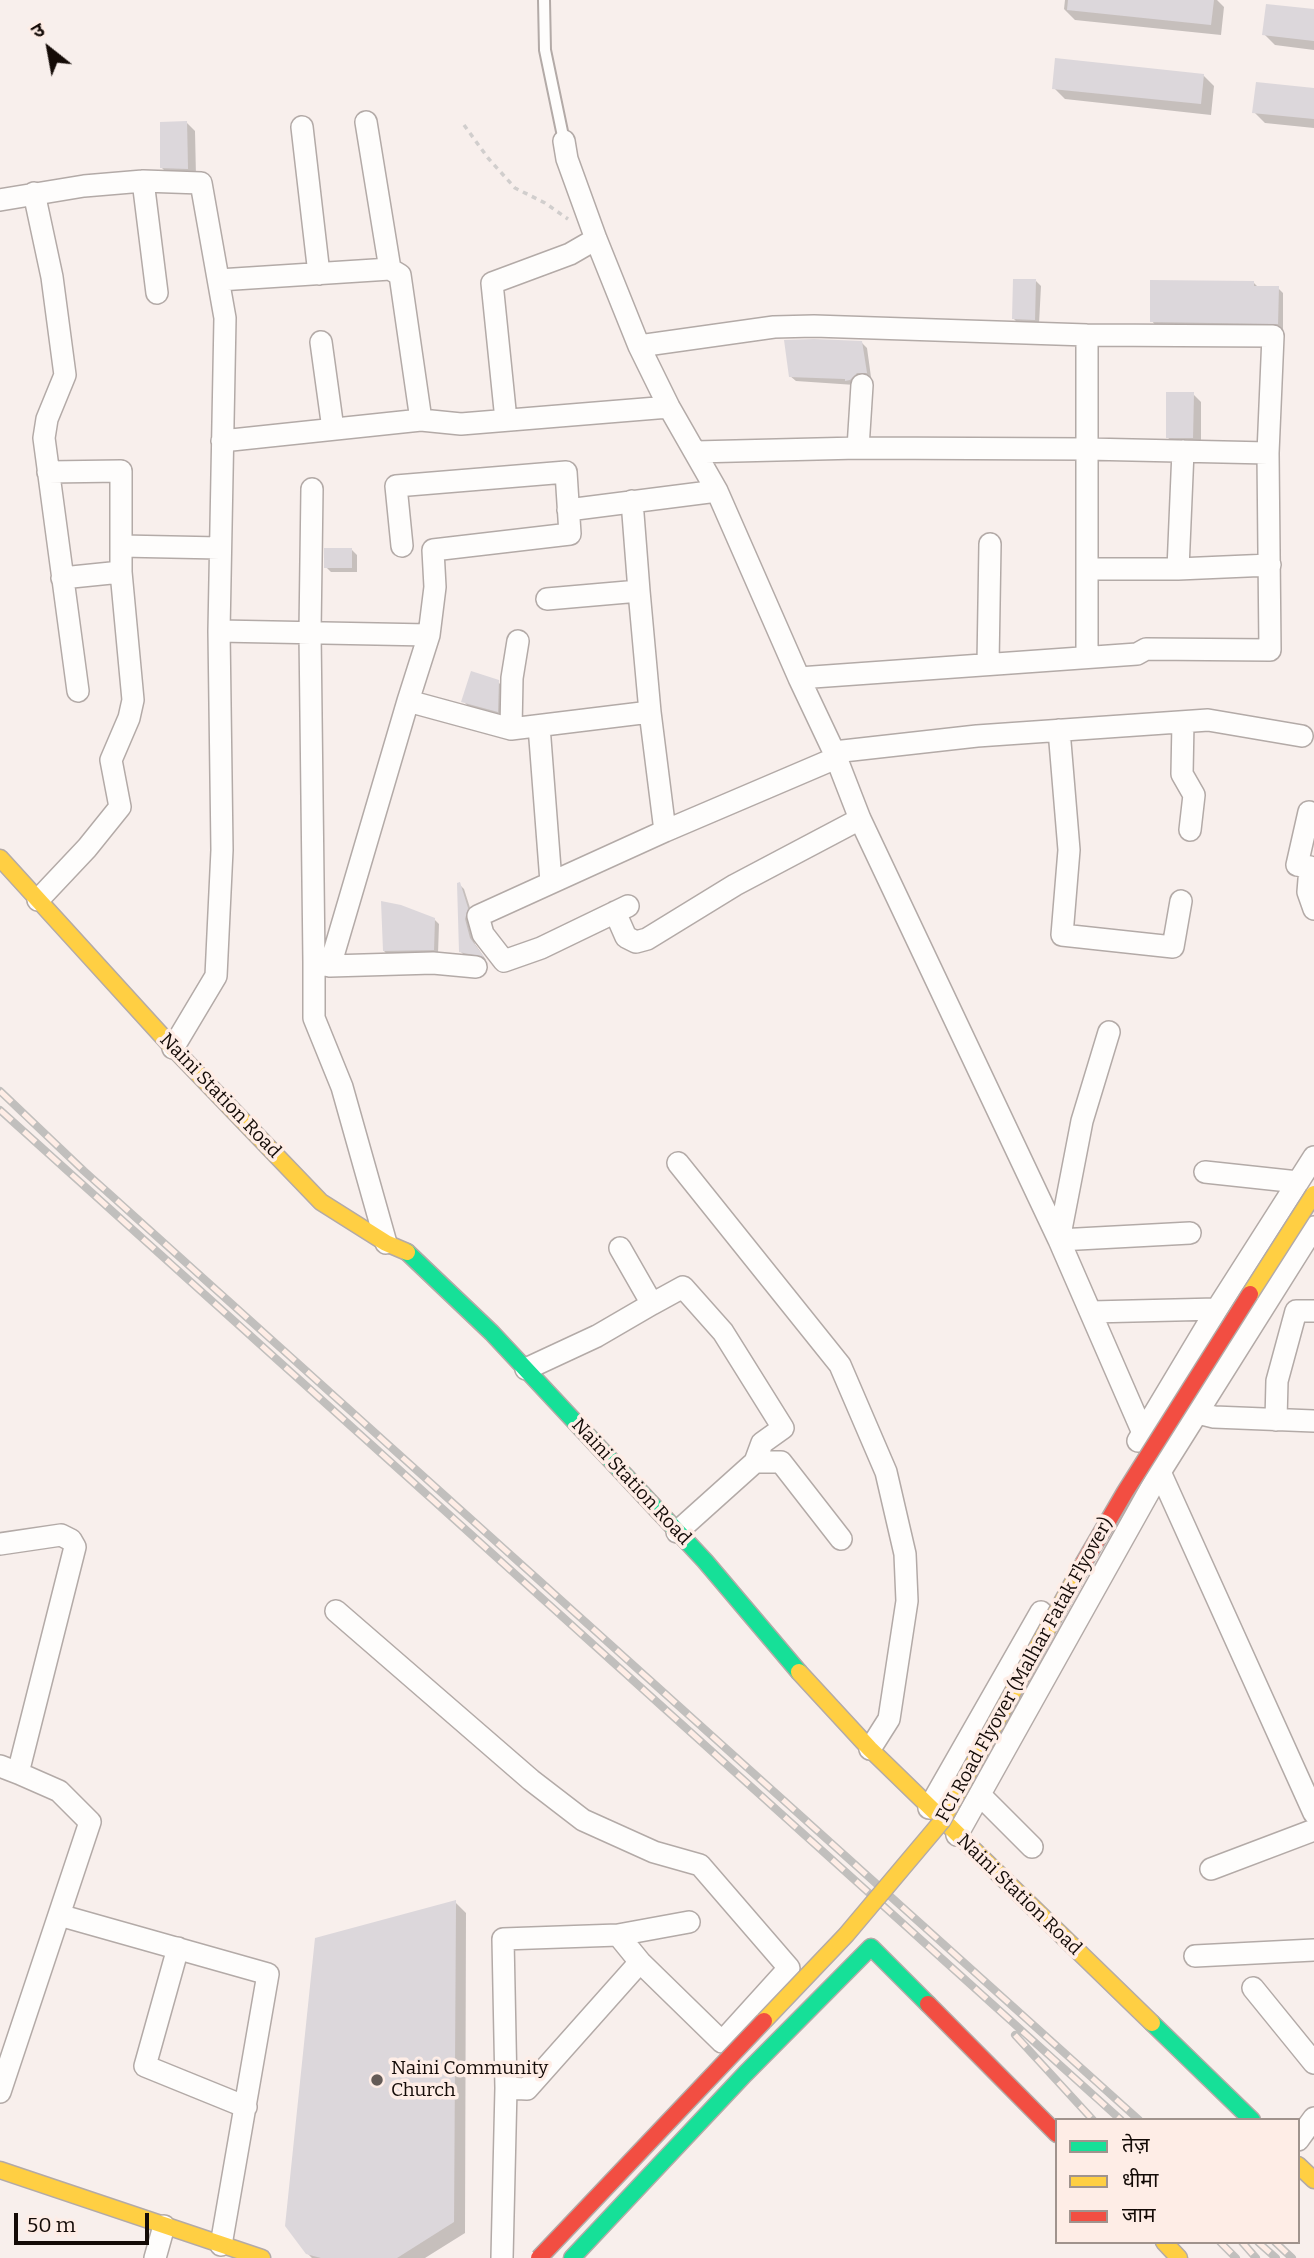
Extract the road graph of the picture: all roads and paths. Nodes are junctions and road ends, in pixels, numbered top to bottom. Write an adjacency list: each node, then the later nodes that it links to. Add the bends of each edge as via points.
1 (544, 0): 5 (lane, via 545,50)
2 (366, 122): 10 (street)
3 (464, 125): 9 (path, via 515,188)
4 (302, 127): 11 (street)
5 (564, 141): 9 (street)
6 (144, 181): 7 (street); 12 (street, via 201,183); 13 (street)
7 (34, 193): 8 (street); 28 (street, via 52,277 65,374 47,419)
8 (0, 200)
9 (596, 239): 16 (street); 20 (street, via 570,254 492,283)
10 (390, 269): 11 (street); 19 (street, via 400,275)
11 (319, 274): 12 (street)
12 (219, 281): 22 (street, via 225,318)
13 (157, 293)
14 (1087, 335): 16 (street, via 814,326 774,327); 24 (street); 27 (street, via 1273,336)
15 (321, 342): 21 (street)
16 (639, 346): 18 (street)
17 (862, 385): 23 (street)
18 (669, 407): 20 (street); 26 (street)
19 (421, 420): 20 (street, via 461,424); 21 (street)
20 (506, 420)
21 (333, 429): 22 (street)
22 (222, 441): 36 (street)
23 (858, 448): 24 (street); 26 (street)
24 (1087, 449): 25 (street); 38 (street)
25 (1183, 451): 27 (street); 39 (street)
26 (695, 452): 30 (street)
27 (1268, 453): 37 (street)
28 (48, 472): 35 (street, via 121,471); 41 (street)
29 (312, 489): 45 (street)
30 (717, 491): 31 (street); 50 (street)
31 (632, 501): 32 (street); 42 (street)
32 (568, 510): 34 (street, via 566,472 396,486); 46 (street, via 570,534 433,550 435,587)
33 (990, 544): 49 (street)
34 (402, 545)
35 (121, 546): 36 (street); 40 (street)
36 (220, 548): 44 (street)
37 (1270, 565): 39 (street); 48 (street, via 1270,650 1146,649 1137,654)
38 (1088, 569): 39 (street); 48 (street)
39 (1178, 569)
40 (121, 572): 41 (street); 66 (street, via 134,700 111,760 120,807)
41 (62, 578): 51 (street)
42 (639, 591): 43 (street); 53 (street)
43 (547, 599)
44 (219, 631): 45 (street); 72 (street, via 222,850 216,976)
45 (310, 632): 46 (street); 69 (street)
46 (429, 635): 52 (street)
47 (518, 640): 56 (street)
48 (1087, 656): 49 (street)
49 (988, 664): 50 (street)
50 (799, 678): 59 (street)
51 (78, 691)
52 (408, 701): 56 (street); 69 (street)
53 (650, 712): 55 (street); 63 (street)
54 (1183, 722): 57 (street); 58 (street, via 1208,720); 62 (street, via 1182,774 1194,795)
55 (539, 726): 56 (street); 65 (street)
56 (511, 729)
57 (1059, 730): 59 (street); 67 (street, via 1069,850 1062,935 1173,947)
58 (1302, 736)
59 (835, 755): 61 (street); 63 (street)
60 (1309, 812): 68 (street, via 1289,865 1310,867 1308,892)
61 (860, 819): 65 (street, via 735,885 647,939 636,942 626,937 622,909 504,961 483,934 478,916); 79 (street)
62 (1190, 830)
63 (665, 831): 65 (street)
64 (0, 858): 66 (street, Naini Station Road)
65 (551, 882)
66 (38, 900): 72 (street, Naini Station Road)
67 (1181, 901)
68 (1314, 909)
69 (322, 964): 70 (street); 80 (street, via 314,1018 342,1087)
70 (476, 967)
71 (1109, 1032): 79 (street, via 1082,1121)
72 (173, 1048): 80 (street, Naini Station Road, via 321,1202)
73 (1314, 1157): 76 (street)
74 (678, 1163): 97 (street, via 840,1365 886,1472 905,1554 906,1601 889,1719)
75 (1205, 1171): 76 (street)
76 (1306, 1188): 83 (street); 131 (street, FCI Road Flyover (Malhar Fatak Flyover), bridge, via 1067,1592 942,1821 846,1935)
77 (1314, 1227): 87 (street)
78 (1190, 1233): 79 (street)
79 (1059, 1240): 85 (street)
80 (386, 1243): 86 (street, Naini Station Road, via 409,1253)
81 (620, 1248): 82 (street)
82 (652, 1304): 86 (street); 91 (street, via 683,1287 723,1332 783,1428 762,1443)
83 (1217, 1309): 85 (street); 90 (street)
84 (1314, 1311): 88 (street, via 1296,1311 1277,1381)
85 (1091, 1312): 90 (street)
86 (526, 1369): 93 (street, Naini Station Road)
87 (1198, 1413): 88 (street); 92 (street)
88 (1276, 1420): 89 (street)
89 (1314, 1421)
90 (1143, 1432): 92 (street); 101 (street)
91 (755, 1462): 93 (street); 94 (street, via 780,1462)
92 (1160, 1472): 99 (street); 100 (street)
93 (677, 1532): 97 (street, Naini Station Road)
94 (841, 1539)
95 (0, 1544): 98 (street, via 61,1535 75,1547)
96 (336, 1611): 112 (street, via 583,1820 654,1852 700,1865 789,1968 722,2042)
97 (870, 1749): 101 (street, Naini Station Road)
98 (9, 1769): 106 (street, via 59,1791 90,1822)
99 (980, 1795): 103 (street); 104 (street)
100 (1312, 1803)
101 (929, 1808): 103 (street, Naini Station Road)
102 (1314, 1830): 105 (street)
103 (957, 1835): 118 (street, Naini Station Road)
104 (1032, 1847)
105 (1211, 1869)
106 (60, 1915): 109 (street); 116 (street)
107 (689, 1922): 108 (street)
108 (618, 1935): 112 (street); 115 (street, via 503,1939)
109 (178, 1948): 117 (street, via 268,1974); 117 (street, via 145,2066)
110 (1314, 1950): 111 (street)
111 (1195, 1956)
112 (640, 1962): 115 (street, via 527,2089)
113 (1253, 1988): 114 (street)
114 (1314, 2063)
115 (506, 2088): 130 (street)
116 (0, 2092)
117 (246, 2106): 127 (street)
118 (1250, 2118)
119 (1314, 2120): 121 (street)
120 (1055, 2132): 132 (street, via 871,1947)
121 (1300, 2138)
122 (1300, 2167): 124 (street)
123 (0, 2170): 125 (street)
124 (1314, 2180)
125 (164, 2226): 127 (street); 128 (street)
126 (1166, 2244): 133 (street)
127 (221, 2245): 129 (street)
128 (155, 2258)
129 (262, 2258)
130 (502, 2258)
131 (539, 2258)
132 (572, 2258)
133 (1179, 2258)

